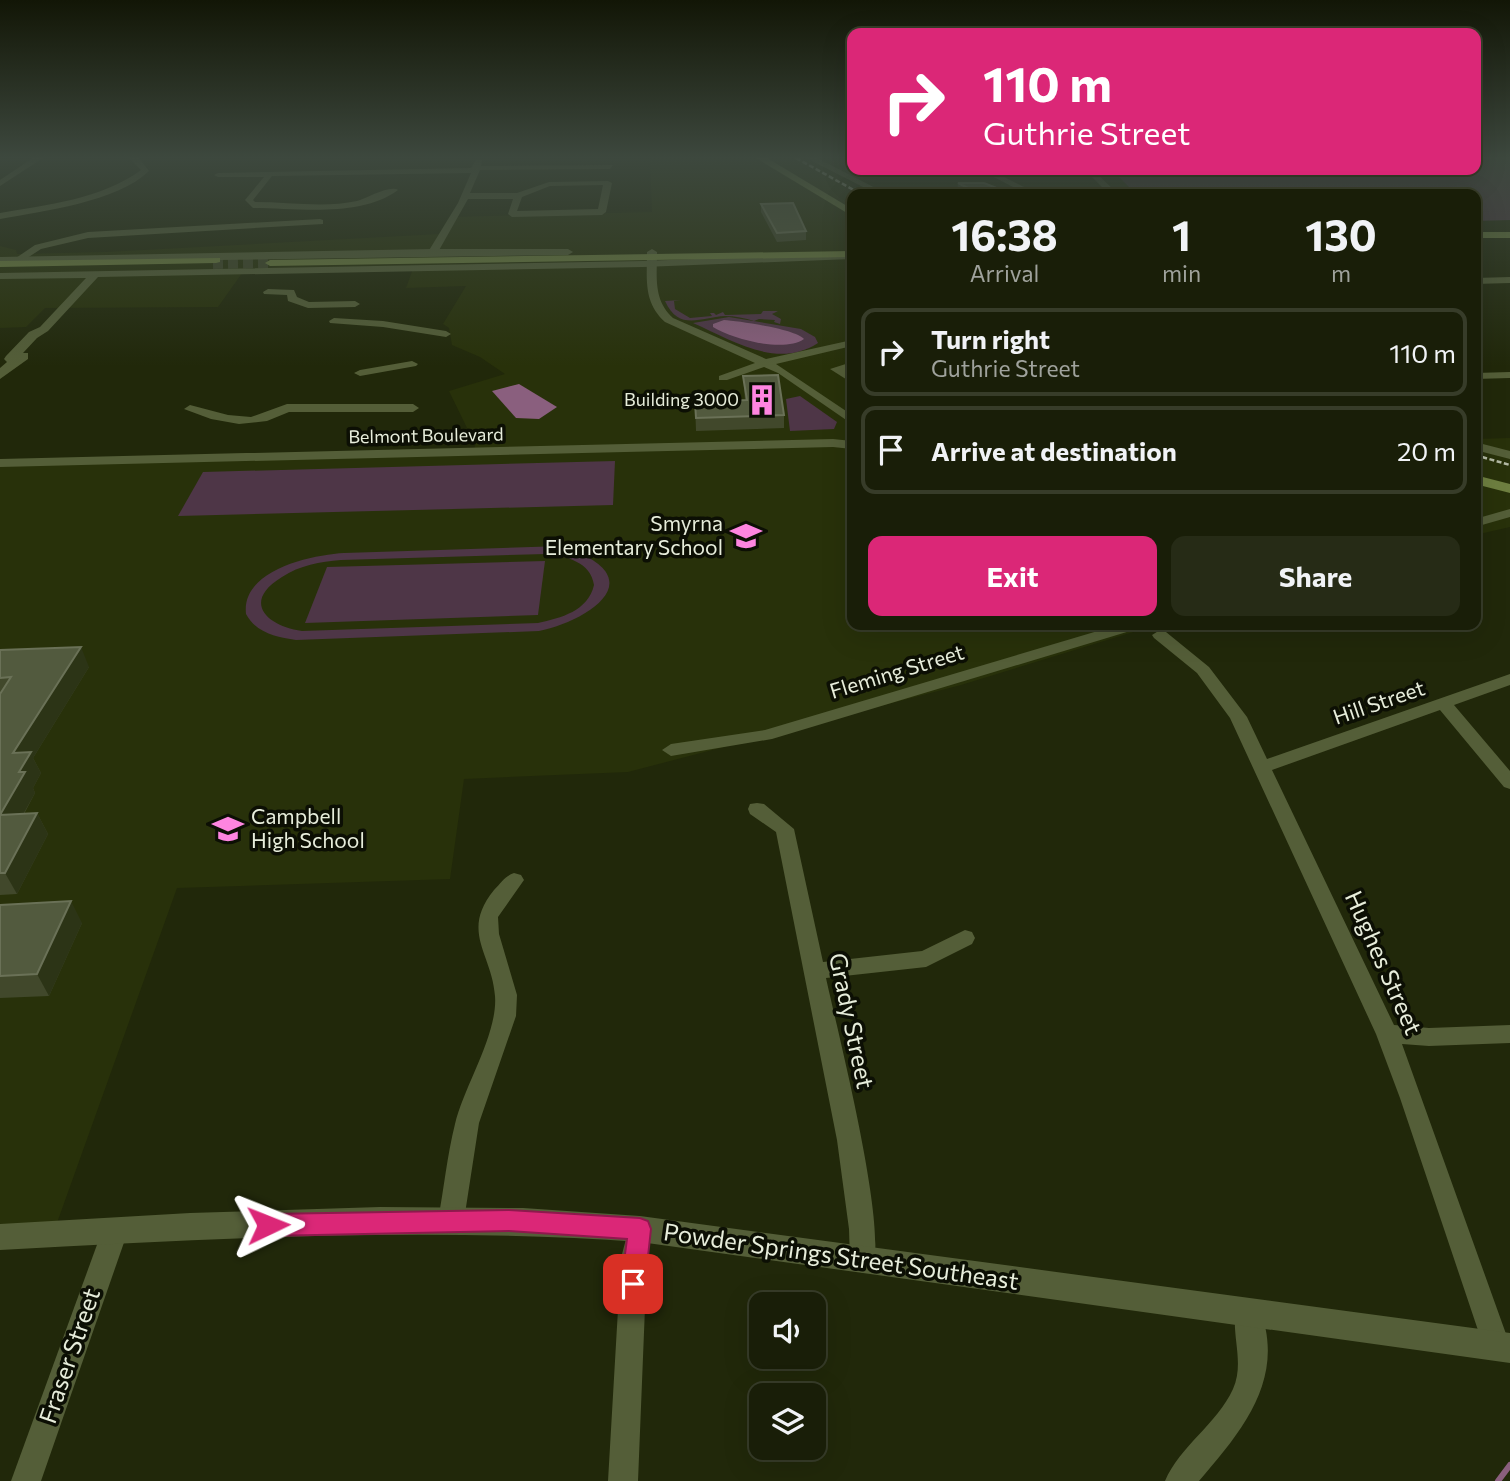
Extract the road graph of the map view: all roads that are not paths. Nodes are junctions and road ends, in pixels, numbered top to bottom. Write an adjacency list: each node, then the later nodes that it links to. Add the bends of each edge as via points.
1 (219, 227): 11 (street, via 102,233 50,243)
2 (448, 227): 7 (street)
3 (1481, 229): 4 (main road)
4 (1510, 229)
5 (1481, 235): 6 (main road)
6 (1510, 235)
7 (433, 252): 13 (street); 14 (street)
8 (847, 252): 13 (main road)
9 (847, 252): 14 (street)
10 (847, 252): 14 (street)
11 (18, 260): 12 (street); 15 (street)
12 (214, 260): 13 (street); 15 (main road); 16 (street, via 223,258 224,264)
13 (271, 262): 14 (street, via 608,264 632,268); 16 (street)
14 (653, 263): 27 (street, via 654,304 665,317)
15 (0, 264)
16 (202, 272): 17 (street)
17 (95, 274): 18 (street); 32 (street, via 22,359 16,359)
18 (0, 276)
19 (1481, 281): 20 (street)
20 (1510, 281)
21 (268, 292): 22 (street, via 290,292 300,304)
22 (355, 304)
23 (334, 321): 24 (street)
24 (446, 334)
25 (847, 343): 26 (street)
26 (810, 353): 27 (street); 30 (street)
27 (765, 363): 36 (street, via 746,372 731,372 726,378 730,380); 39 (street)
28 (412, 364): 31 (street)
29 (847, 366): 30 (street)
30 (836, 369): 35 (street)
31 (360, 373)
32 (0, 375)
33 (1510, 375): 34 (street)
34 (1481, 376)
35 (847, 377)
36 (711, 386)
37 (413, 408): 38 (street, via 287,408 272,418 246,422)
38 (190, 409)
39 (847, 418)
40 (847, 435): 44 (street, Belmont Boulevard)
41 (847, 444): 45 (street, Belmont Boulevard)
42 (1481, 448): 43 (street)
43 (1510, 455)
44 (0, 456)
45 (0, 463)
46 (1481, 481): 47 (main road)
47 (1510, 489)
48 (1510, 513): 49 (street)
49 (1481, 521)
50 (1117, 630): 54 (street, Fleming Street, via 766,735)
51 (1160, 635): 55 (street, Hughes Street, via 1216,684)
52 (1510, 679): 53 (street, Hill Street)
53 (1444, 705): 55 (street, Hill Street); 56 (street)
54 (671, 750)
55 (1263, 767): 61 (street, Hughes Street)
56 (1510, 783)
57 (757, 809): 60 (street, Grady Street, via 785,829)
58 (514, 880): 63 (street, via 488,918 506,995 505,1016 467,1123)
59 (965, 937): 60 (street, via 926,959)
60 (813, 971): 67 (street, Grady Street, via 849,1140)
61 (1387, 1034): 62 (street); 69 (street, Hughes Street)
62 (1510, 1034)
63 (451, 1220): 64 (street, Powder Springs Street Southeast); 65 (street, Powder Springs Street Southeast)
64 (640, 1229): 67 (street, Powder Springs Street Southeast); 71 (street, via 634,1258)
65 (114, 1231): 66 (street, Powder Springs Street Southeast); 70 (street, Fraser Street)
66 (0, 1237)
67 (863, 1260): 68 (street, Powder Springs Street Southeast)
68 (1248, 1313): 69 (street, Powder Springs Street Southeast); 72 (street, via 1251,1376 1244,1396)
69 (1503, 1348)
70 (26, 1481)
71 (624, 1481)
72 (1180, 1481)

